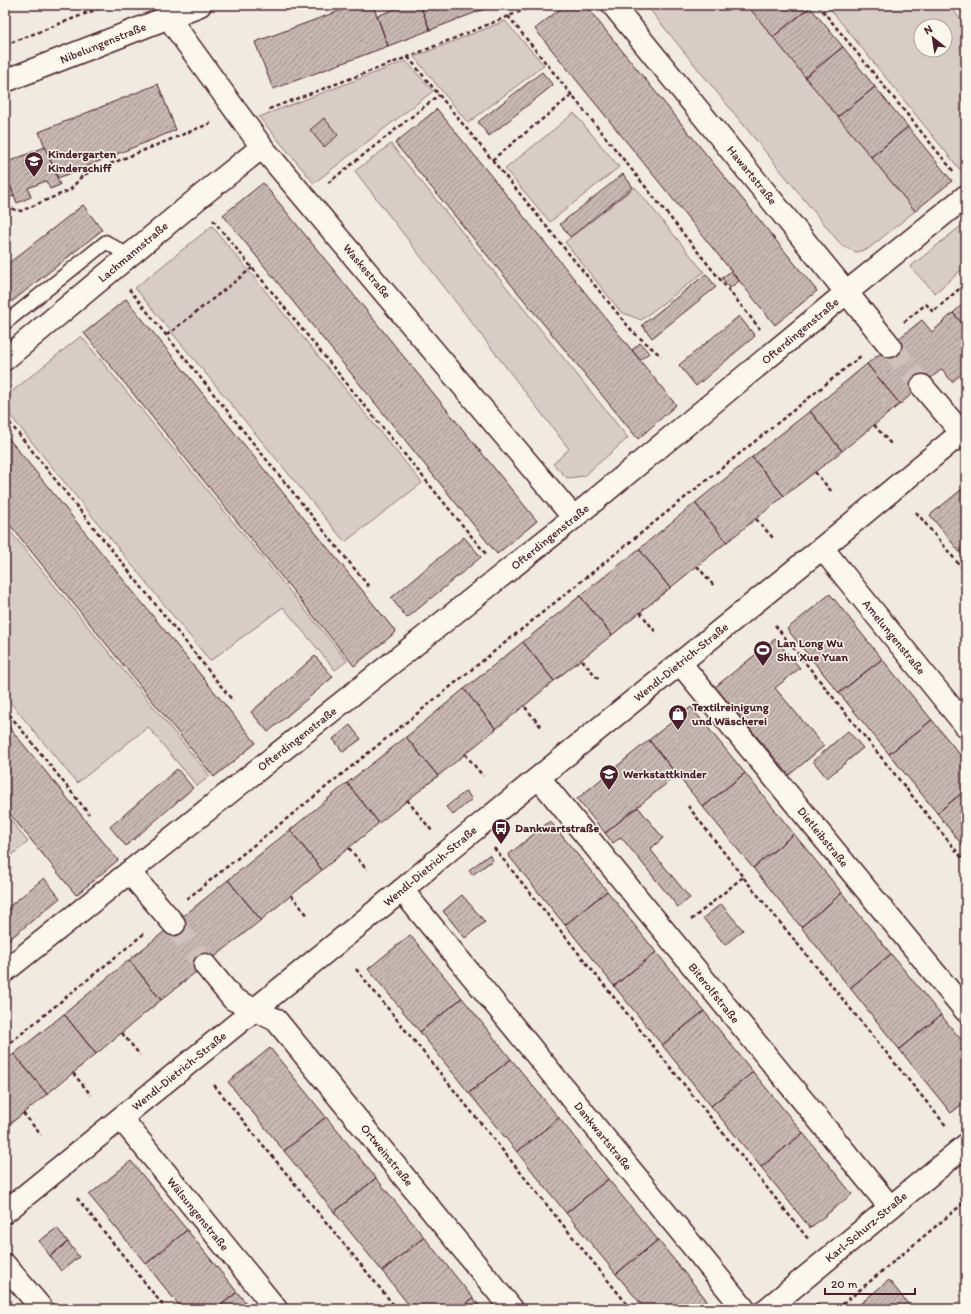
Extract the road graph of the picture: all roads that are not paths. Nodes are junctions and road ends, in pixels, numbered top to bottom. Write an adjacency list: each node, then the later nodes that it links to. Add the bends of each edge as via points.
1 (200, 5): 3 (street, Nibelungenstraße)
2 (613, 5): 8 (street, Hawartstraße)
3 (168, 17): 4 (street, Nibelungenstraße); 5 (street, Waskestraße)
4 (5, 81)
5 (262, 147): 7 (street, Lachmannstraße); 14 (street, Waskestraße)
6 (966, 196): 8 (street, Ofterdingenstraße)
7 (121, 262): 9 (lane, via 106,242); 11 (street, Lachmannstraße)
8 (847, 292): 10 (street, Hawartstraße); 14 (street, Ofterdingenstraße)
9 (5, 323)
10 (886, 342)
11 (5, 358)
12 (922, 386): 13 (street)
13 (965, 433): 15 (street, Wendl-Dietrich-Straße)
14 (574, 518): 19 (street, Ofterdingenstraße)
15 (822, 548): 16 (street, Wendl-Dietrich-Straße); 17 (street, Amelungenstraße)
16 (680, 663): 18 (street, Wendl-Dietrich-Straße); 25 (street, Dietleibstraße)
17 (966, 726)
18 (539, 778): 20 (street, Wendl-Dietrich-Straße); 28 (street, Biterolfstraße)
19 (129, 872): 21 (street); 23 (street, Ofterdingenstraße)
20 (402, 890): 24 (street, Wendl-Dietrich-Straße); 34 (street, Dankwartstraße)
21 (170, 920)
22 (205, 965): 24 (street, via 233,999)
23 (5, 971)
24 (254, 1009): 26 (street, Wendl-Dietrich-Straße); 33 (street, Ortweinstraße, via 276,1020)
25 (966, 1012)
26 (121, 1118): 29 (street, Wendl-Dietrich-Straße); 32 (street, Wälsungenstraße)
27 (966, 1145): 28 (street, Karl-Schurz-Straße)
28 (890, 1207): 35 (street, Karl-Schurz-Straße)
29 (5, 1212)
30 (5, 1265): 31 (street)
31 (42, 1309)
32 (276, 1309)
33 (512, 1309)
34 (744, 1309)
35 (766, 1309)

